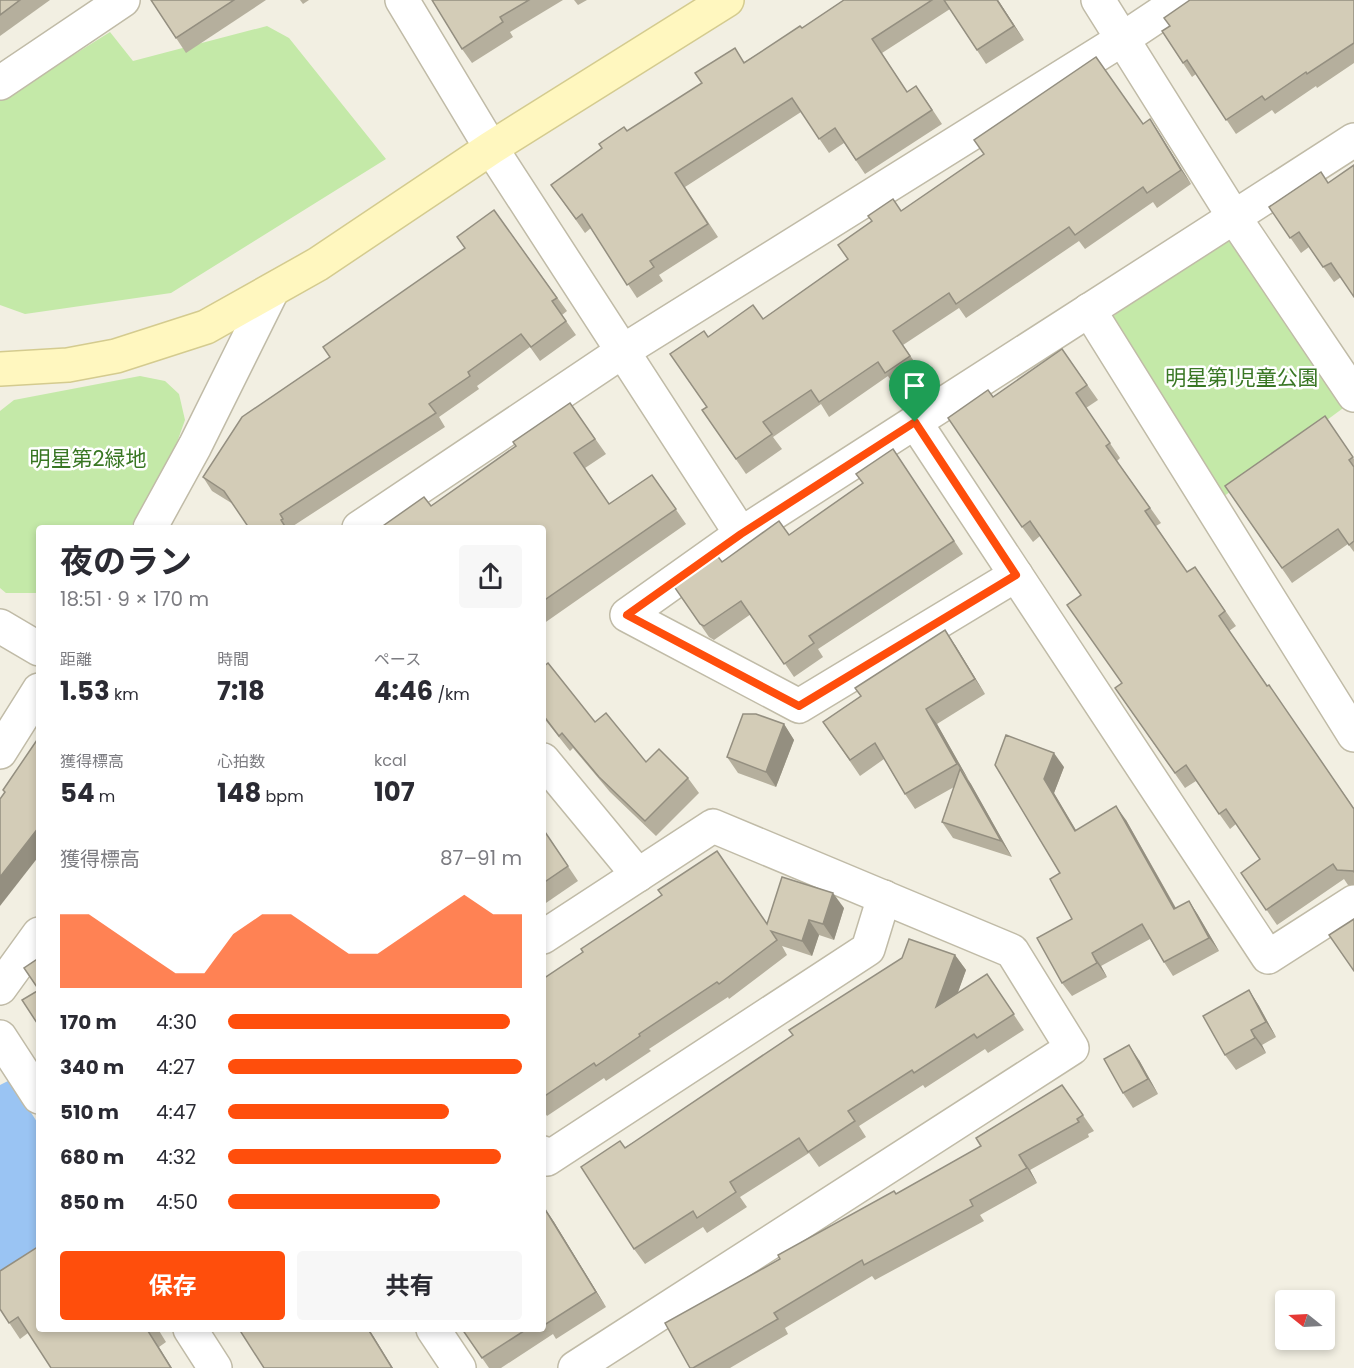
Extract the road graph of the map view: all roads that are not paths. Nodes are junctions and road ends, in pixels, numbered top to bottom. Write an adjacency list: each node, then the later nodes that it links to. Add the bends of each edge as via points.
1 (123, 0): 7 (street)
2 (402, 0): 9 (street)
3 (727, 0): 9 (street)
4 (1098, 0): 6 (street)
5 (1180, 0): 6 (street)
6 (1121, 40): 10 (street); 13 (street)
7 (0, 82)
8 (1354, 140): 10 (street)
9 (491, 148): 11 (street); 13 (street)
10 (1234, 217): 12 (street); 15 (street)
11 (272, 291): 14 (street, via 206,327 117,356 68,365); 17 (street)
12 (1089, 310): 16 (street); 24 (street)
13 (623, 351): 18 (street); 19 (street)
14 (0, 369)
15 (1354, 395)
16 (915, 422): 19 (street); 20 (street)
17 (152, 525)
18 (363, 525)
19 (741, 534): 20 (street, via 627,615 799,706)
20 (1016, 575): 29 (street, via 1268,957)
21 (0, 626): 22 (street)
22 (36, 647)
23 (36, 695): 25 (street)
24 (1354, 735)
25 (0, 752)
26 (546, 764): 27 (street)
27 (638, 875): 28 (street, via 713,826); 30 (street)
28 (884, 897): 35 (street, via 868,949); 40 (street, via 1012,951 1072,1048)
29 (1354, 902)
30 (546, 935)
31 (36, 938): 32 (street)
32 (0, 988)
33 (0, 1037): 34 (street)
34 (36, 1092)
35 (546, 1158)
36 (192, 1332): 38 (street)
37 (435, 1332): 39 (street)
38 (215, 1368)
39 (459, 1368)
40 (575, 1368)

